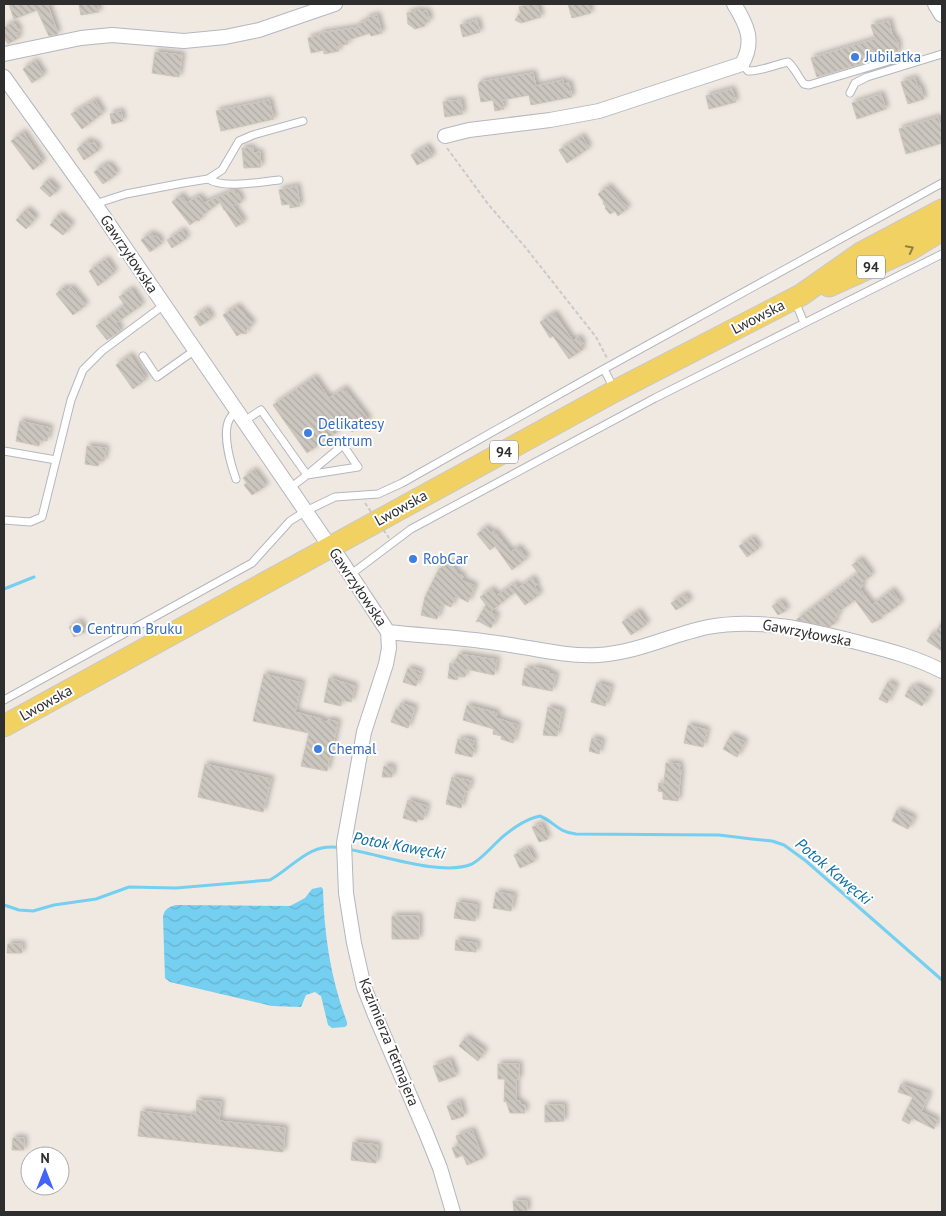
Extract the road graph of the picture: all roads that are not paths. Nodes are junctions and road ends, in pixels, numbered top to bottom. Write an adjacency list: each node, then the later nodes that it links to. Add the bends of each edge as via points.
1 (334, 4): 5 (street, via 259,30 225,37 184,41 112,35)
2 (734, 4): 8 (street, via 744,19 750,44)
3 (936, 4): 4 (street)
4 (942, 14)
5 (4, 54)
6 (942, 54): 10 (lane, via 867,77 855,83)
7 (902, 57): 8 (lane, via 809,85 804,84 788,62 758,71 748,70)
8 (742, 64): 12 (street, via 599,111)
9 (4, 77): 16 (street, Gawrzyłowska)
10 (850, 93)
11 (303, 121): 13 (lane, via 239,141 222,170)
12 (445, 136)
13 (208, 180): 14 (lane, via 225,184); 16 (lane, via 126,194)
14 (280, 180)
15 (942, 183): 25 (lane)
16 (95, 204): 21 (street, Gawrzyłowska)
17 (942, 210): 20 (main road, Lwowska / 94, via 861,253)
18 (942, 230): 20 (main road, Lwowska / 94, one-way to 18, via 836,284)
19 (942, 254): 22 (lane)
20 (797, 297): 22 (lane); 26 (main road, Lwowska / 94)
21 (164, 305): 23 (street, Gawrzyłowska); 29 (lane, via 102,350 83,370 71,400)
22 (804, 323): 36 (lane, via 655,398 411,529)
23 (195, 350): 24 (lane, via 158,377); 27 (street, Gawrzyłowska)
24 (143, 356)
25 (607, 368): 26 (lane); 33 (lane, via 389,490 365,496 335,497)
26 (615, 391): 35 (main road, Lwowska / 94)
27 (241, 416): 30 (lane, via 261,410); 31 (lane, via 228,421 228,456); 32 (street, Gawrzyłowska)
28 (4, 451): 29 (lane)
29 (56, 460): 34 (lane, via 42,517 30,522)
30 (307, 475): 30 (lane, via 343,445 358,467 341,470); 32 (lane)
31 (236, 480)
32 (290, 488): 33 (street, Gawrzyłowska)
33 (306, 511): 35 (street, Gawrzyłowska); 39 (lane, via 290,521 252,563)
34 (4, 520)
35 (331, 546): 36 (street, Gawrzyłowska); 40 (main road, Lwowska / 94)
36 (350, 576): 37 (street, Gawrzyłowska)
37 (388, 632): 38 (street, Gawrzyłowska, via 589,655 632,650 706,628 766,623 902,654); 41 (street, Kazimierza Tetmajera, via 386,664 364,732 344,848 346,893 364,987 440,1168)
38 (942, 671)
39 (4, 700)
40 (4, 726)
41 (453, 1212)

